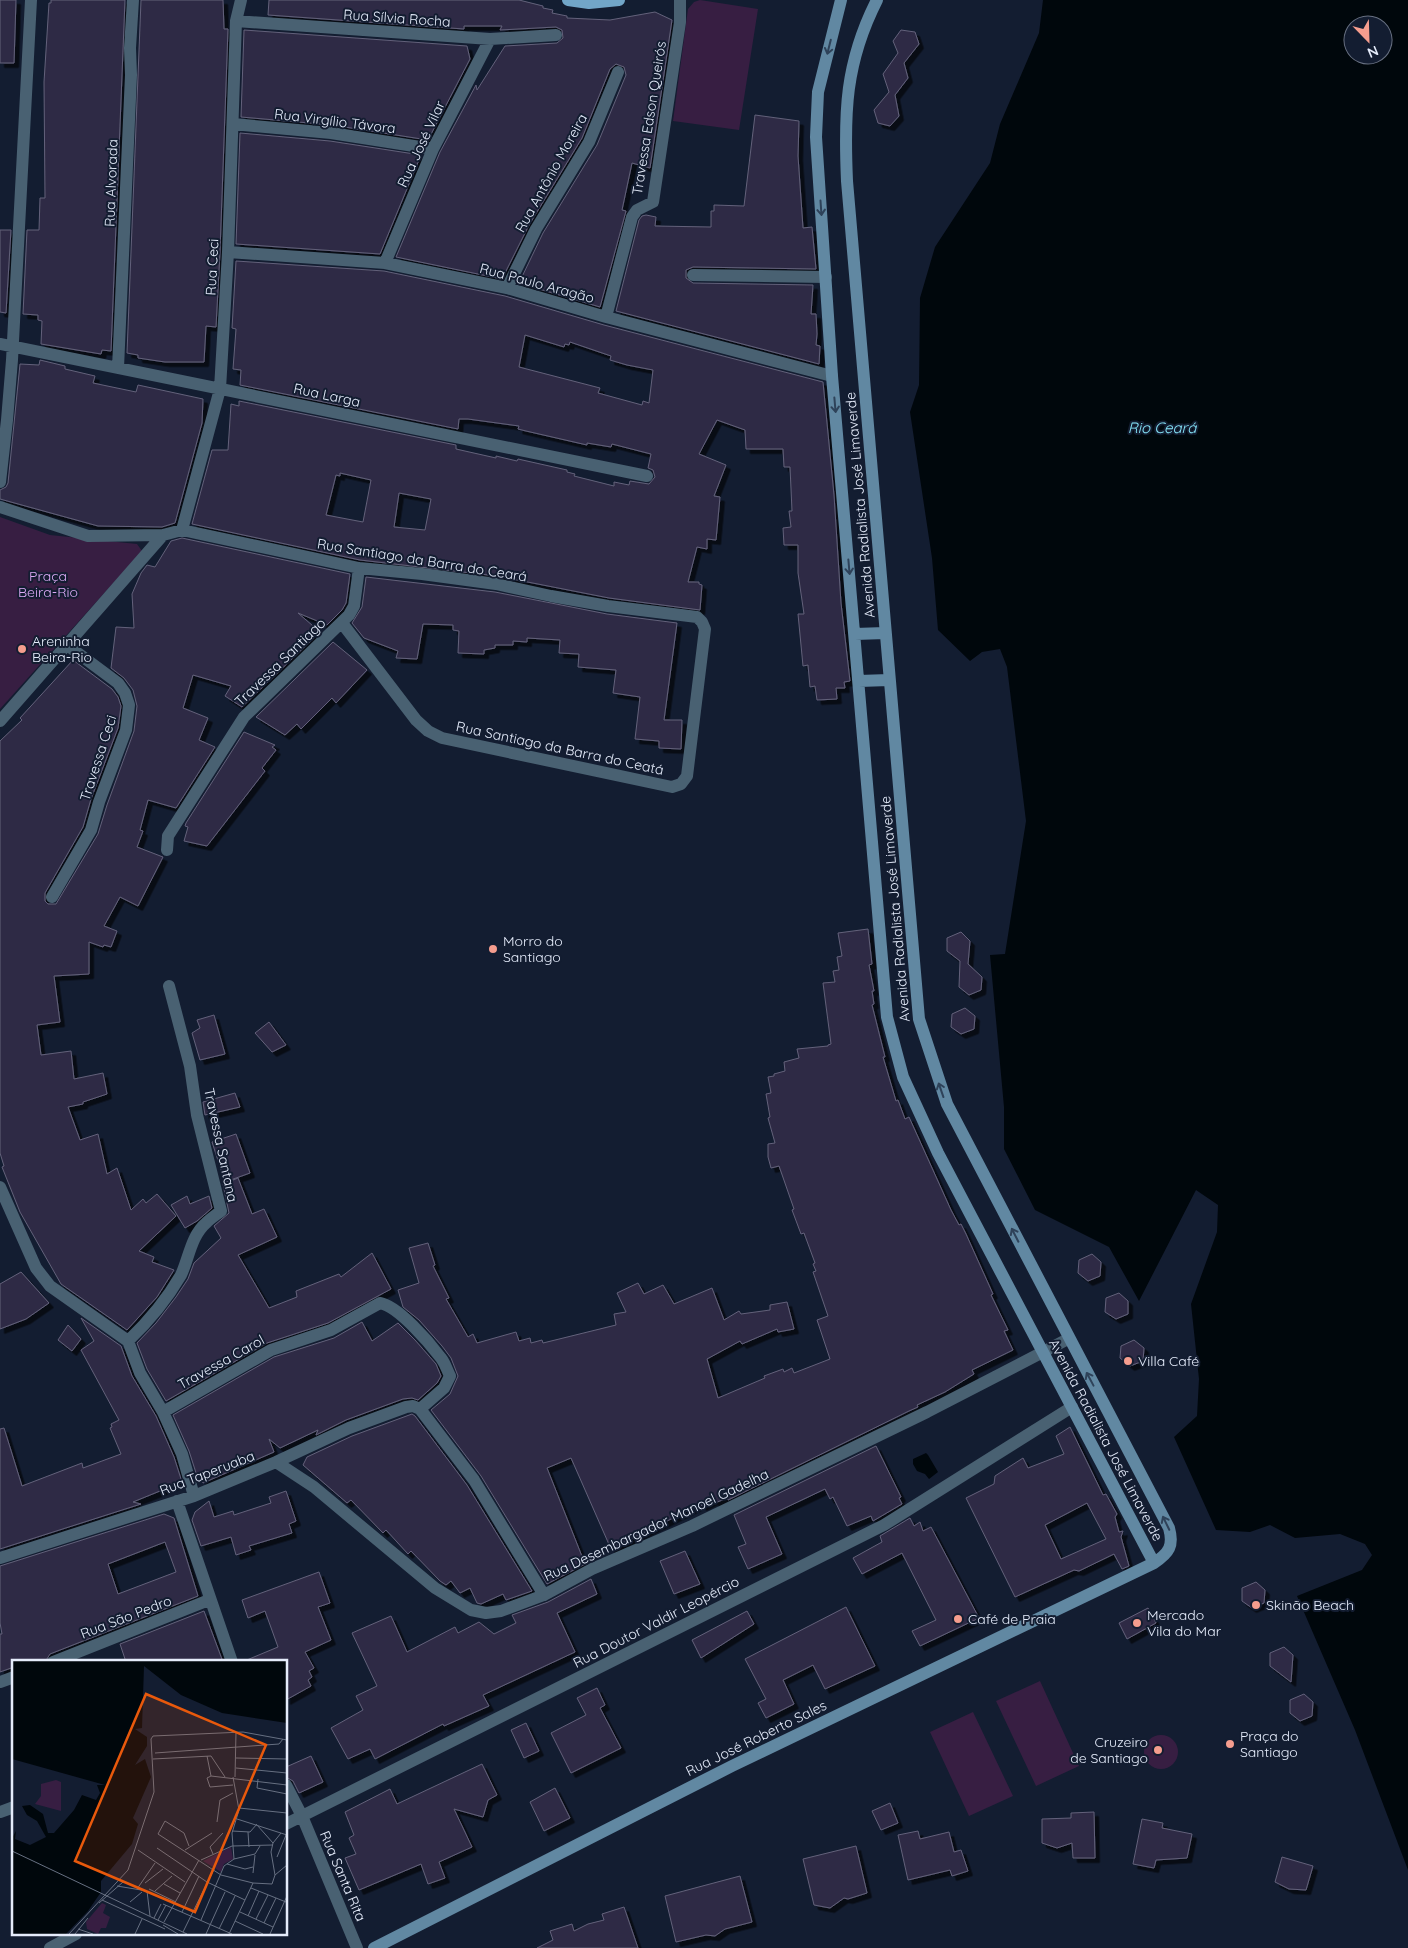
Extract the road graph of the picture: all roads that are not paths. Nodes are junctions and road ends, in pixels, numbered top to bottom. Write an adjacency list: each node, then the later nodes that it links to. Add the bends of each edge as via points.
1 (31, 0): 21 (street)
2 (133, 0): 22 (street, Rua Alvorada)
3 (241, 0): 9 (street, Rua Ceci)
4 (568, 0): 5 (main road, via 589,3)
5 (619, 0)
6 (680, 0): 20 (street, Travessa Edson Queirós, via 680,22 653,202 637,210 632,217)
7 (841, 0): 18 (main road, Avenida Radialista José Limaverde, one-way to 18, via 818,92 816,137)
8 (877, 0): 33 (main road, Avenida Radialista José Limaverde, via 856,50 848,82 845,134)
9 (236, 21): 11 (street, Rua Sílvia Rocha); 13 (street, Rua Ceci)
10 (556, 35): 11 (street, Rua Sílvia Rocha)
11 (490, 39): 14 (street, Rua José Vilar)
12 (618, 72): 19 (street, Rua Antônio Moreira, via 589,142 536,229)
13 (233, 124): 14 (street, Rua Virgílio Távora, via 331,133); 15 (street, Rua Ceci)
14 (433, 149): 16 (street, Rua José Vilar)
15 (228, 252): 16 (street, Rua Paulo Aragão); 24 (street, Rua Ceci)
16 (385, 264): 19 (street, Rua Paulo Aragão)
17 (693, 275): 18 (street)
18 (826, 277): 23 (main road, Avenida Radialista José Limaverde)
19 (506, 288): 20 (street, Rua Paulo Aragão)
20 (606, 317): 23 (street, Rua Paulo Aragão)
21 (6, 345): 22 (street, Rua Larga); 26 (street, via 7,420)
22 (118, 368): 24 (street, Rua Larga)
23 (832, 376): 34 (main road, Avenida Radialista José Limaverde, one-way to 34)
24 (220, 389): 25 (street, Rua Larga); 28 (street, Rua Ceci)
25 (647, 476)
26 (0, 482)
27 (0, 506): 29 (street, Rua Santiago da Barra do Ceará, via 88,536)
28 (182, 530): 29 (street, Rua Santiago da Barra do Ceará); 30 (street, Rua Santiago da Barra do Ceará)
29 (163, 535): 35 (street)
30 (358, 568): 31 (street, Rua Santiago da Barra do Ceará, via 496,584 608,606); 32 (street, Travessa Santiago, via 354,606)
31 (697, 617): 32 (street, Rua Santiago da Barra do Ceatá, via 705,629 687,776 681,784 672,787 451,740 428,731 416,720)
32 (342, 623): 39 (street, Travessa Santiago, via 244,717 168,836)
33 (886, 633): 34 (main road); 36 (main road, Avenida Radialista José Limaverde)
34 (855, 634): 37 (main road, Avenida Radialista José Limaverde)
35 (67, 645): 38 (street); 40 (street, Travessa Ceci, via 118,683 128,698 129,712 126,730 91,830)
36 (889, 680): 37 (main road); 44 (main road, Avenida Radialista José Limaverde, one-way to 36, via 947,1104 919,1019)
37 (859, 681): 46 (main road, Avenida Radialista José Limaverde, via 887,1017 903,1077 938,1153)
38 (0, 721)
39 (167, 850)
40 (52, 897)
41 (169, 986): 45 (street, Travessa Santana, via 221,1211 197,1235 172,1288 146,1324)
42 (0, 1188): 43 (street)
43 (4, 1209): 45 (street, via 36,1268 50,1286)
44 (1068, 1339): 46 (street, Rua Desembargador Manoel Gadelha); 54 (main road, Avenida Radialista José Limaverde, one-way to 44, via 1166,1556 1171,1538 1169,1528)
45 (128, 1341): 49 (street, via 140,1373)
46 (1043, 1352): 47 (main road, Avenida Radialista José Limaverde); 55 (street, Rua Desembargador Manoel Gadelha, via 927,1412 692,1526 592,1569)
47 (1072, 1407): 54 (main road, Avenida Radialista José Limaverde); 64 (street, Rua Doutor Valdir Leopércio, via 884,1525)
48 (420, 1409): 49 (street, Travessa Carol, via 448,1382 450,1376 442,1359 399,1312 380,1303 331,1330 271,1350); 50 (street, Rua Taperuaba, via 406,1407); 55 (street, via 474,1480)
49 (163, 1412): 51 (street, via 182,1454)
50 (276, 1462): 51 (street, Rua Taperuaba); 55 (street, Rua Desembargador Manoel Gadelha, via 314,1487 435,1588 471,1610 501,1611)
51 (194, 1496): 52 (street, Rua Taperuaba)
52 (177, 1502): 53 (street, Rua Taperuaba); 56 (street)
53 (0, 1558)
54 (1154, 1563): 69 (main road, Rua José Roberto Sales, via 732,1766)
55 (544, 1595)
56 (210, 1600): 57 (street, Rua São Pedro); 58 (street)
57 (58, 1660)
58 (231, 1660)
59 (12, 1678): 60 (street)
60 (0, 1682)
61 (288, 1789): 64 (street, Rua Santa Rita)
62 (12, 1808): 63 (street)
63 (0, 1812)
64 (302, 1816): 65 (street, Rua Doutor Valdir Leopércio); 68 (street, Rua Santa Rita)
65 (288, 1823)
66 (72, 1936): 67 (street)
67 (50, 1948)
68 (357, 1948)
69 (374, 1948)

